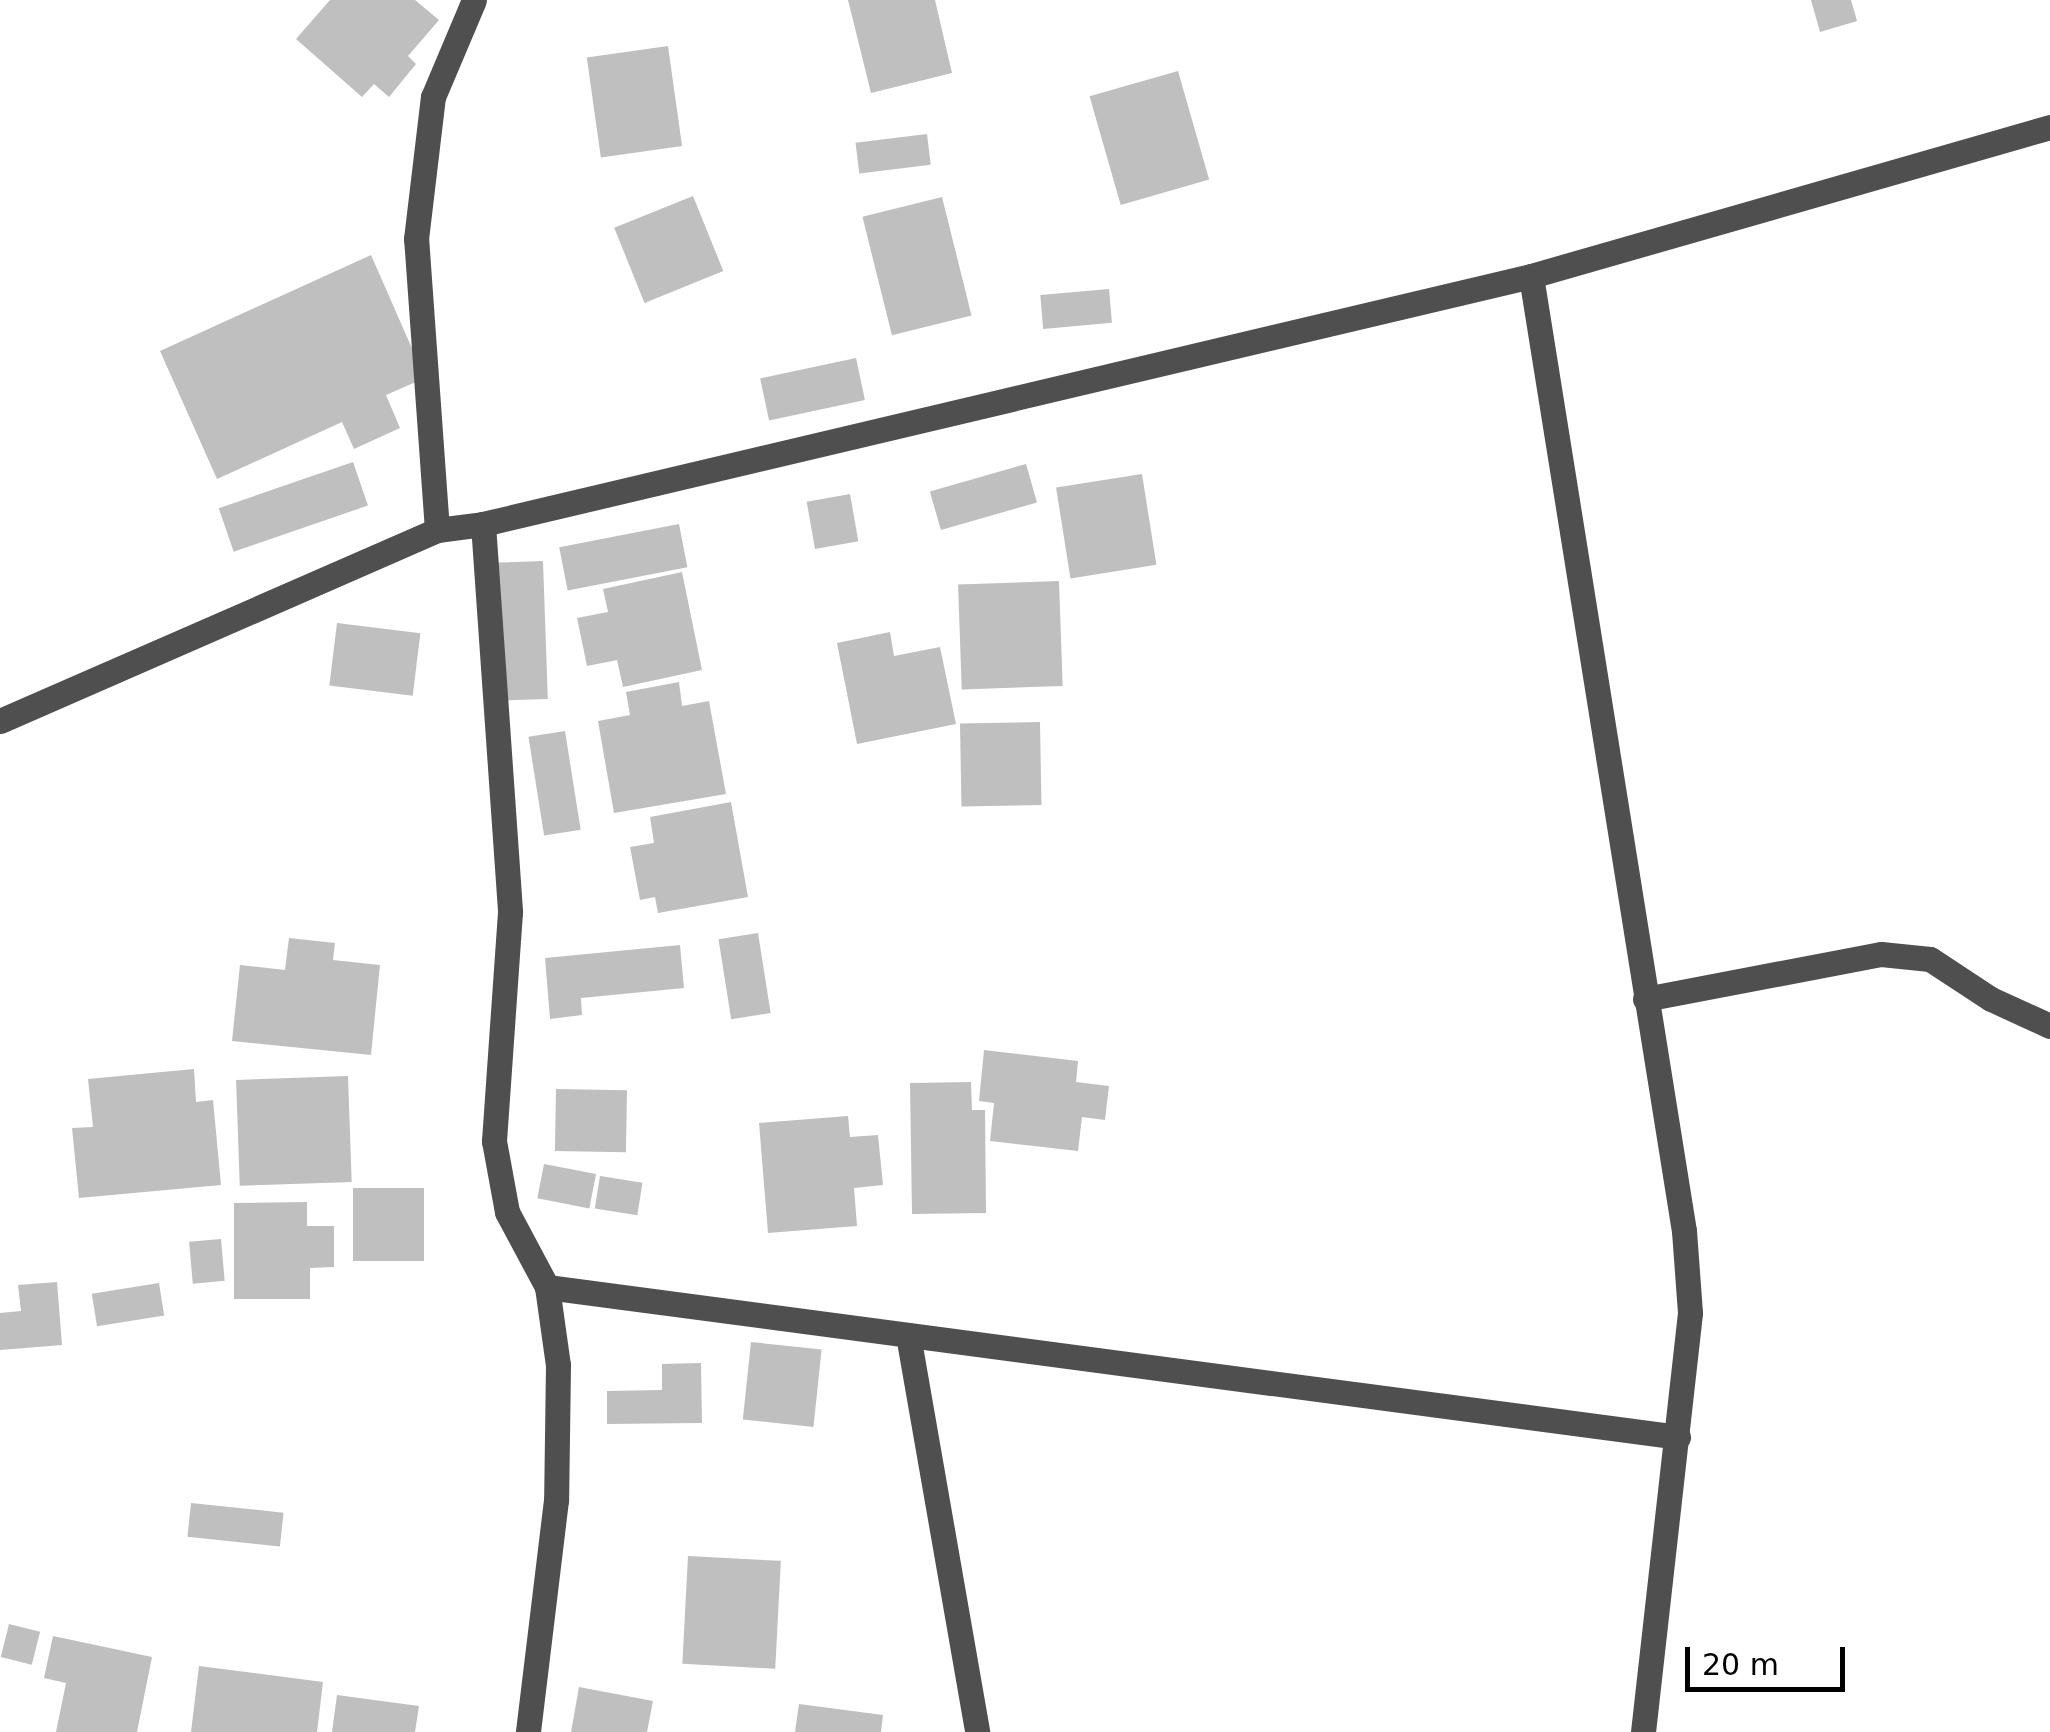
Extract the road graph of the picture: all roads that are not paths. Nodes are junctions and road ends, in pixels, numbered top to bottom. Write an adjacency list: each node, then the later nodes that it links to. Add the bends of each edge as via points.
1 (474, 0): 5 (street, via 433,96 416,239)
2 (2050, 127): 3 (street)
3 (1531, 276): 4 (street); 7 (street)
4 (483, 524): 5 (street); 9 (street, via 510,912 494,1140 507,1212)
5 (437, 530): 6 (street)
6 (0, 721)
7 (1645, 999): 8 (street, via 1880,954 1930,959 1991,1000); 11 (street, via 1686,1248 1690,1313)
8 (2050, 1026)
9 (547, 1288): 10 (street); 12 (street, via 558,1364 556,1500)
10 (908, 1335): 11 (street); 13 (street)
11 (1678, 1437): 14 (street)
12 (528, 1732)
13 (977, 1732)
14 (1642, 1732)

